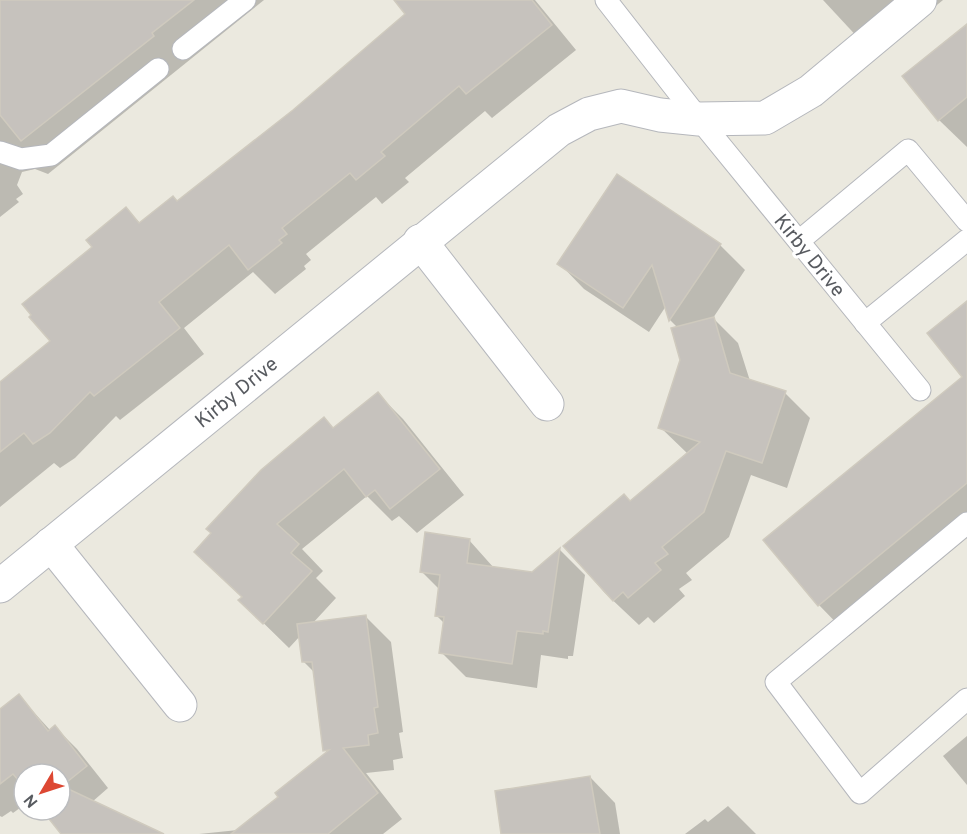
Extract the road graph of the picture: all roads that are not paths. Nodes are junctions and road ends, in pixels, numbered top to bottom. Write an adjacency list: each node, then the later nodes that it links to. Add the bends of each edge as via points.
1 (245, 0): 4 (lane)
2 (606, 0): 6 (lane, Kirby Drive)
3 (920, 0): 6 (street, Kirby Drive, via 811,91 765,118)
4 (183, 49)
5 (158, 69): 7 (lane, via 51,155 21,159)
6 (699, 119): 10 (street, Kirby Drive, via 621,106 589,114 559,130); 11 (lane, Kirby Drive)
7 (0, 152)
8 (967, 221): 11 (lane, via 908,150)
9 (967, 240): 12 (lane)
10 (420, 241): 14 (street); 16 (street, Kirby Drive)
11 (799, 241): 12 (lane, Kirby Drive)
12 (865, 322): 13 (lane, Kirby Drive)
13 (920, 390)
14 (547, 404)
15 (967, 523): 18 (lane, via 776,682 860,793)
16 (51, 544): 17 (street, Kirby Drive); 19 (street)
17 (0, 586)
18 (967, 699)
19 (180, 705)

